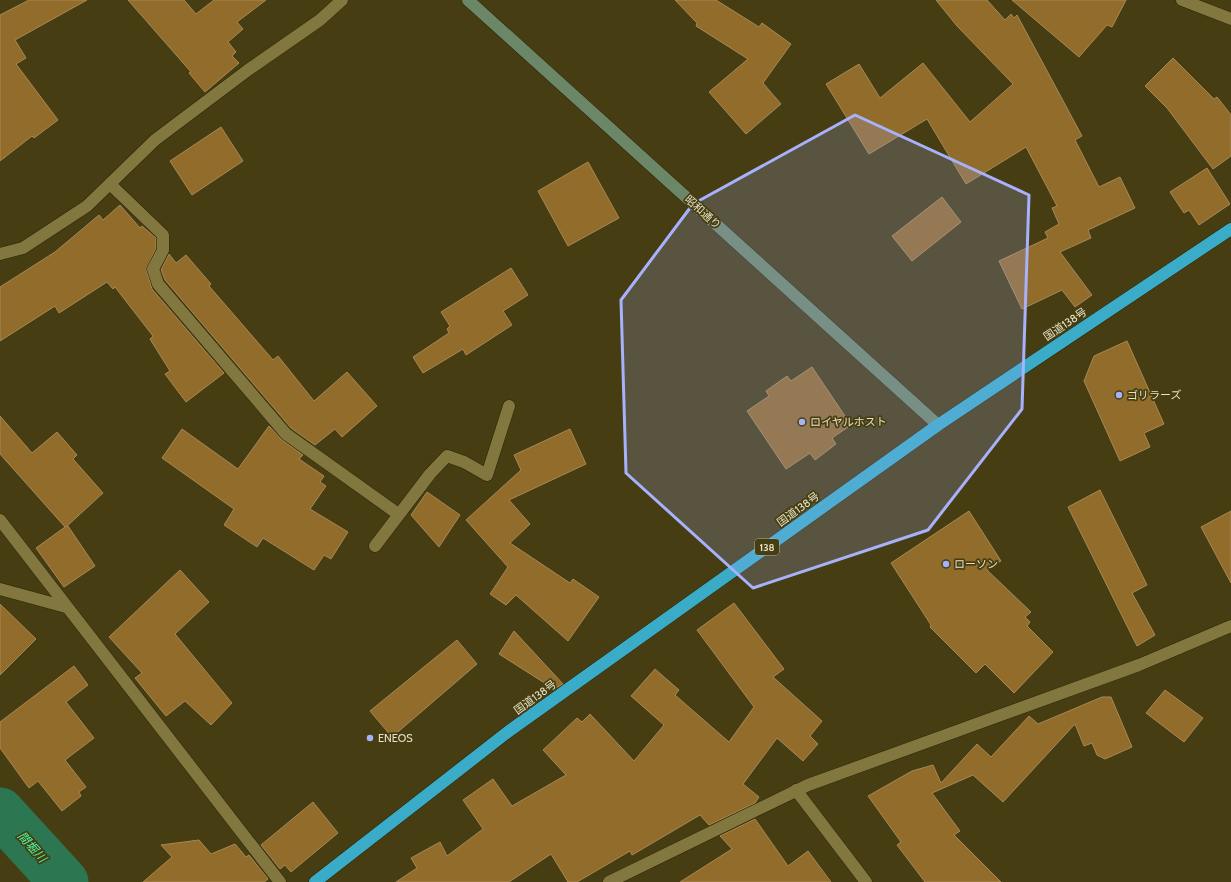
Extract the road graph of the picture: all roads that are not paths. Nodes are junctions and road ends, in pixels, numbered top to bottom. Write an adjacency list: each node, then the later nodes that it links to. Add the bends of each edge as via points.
1 (342, 0): 5 (street, via 320,20 155,140)
2 (468, 0): 9 (street, 昭和通り)
3 (1182, 0): 4 (street)
4 (1231, 19)
5 (110, 184): 7 (street, via 87,206 53,230 22,248); 10 (street, via 163,235 163,250 154,269 158,284 286,434)
6 (1231, 229): 9 (highway, 国道138号 / 138)
7 (0, 254)
8 (510, 406): 10 (street, via 488,475 447,456)
9 (938, 425): 18 (highway, 国道138号 / 138, via 510,731)
10 (398, 514): 12 (street)
11 (0, 520): 14 (street)
12 (375, 546)
13 (0, 589): 14 (street)
14 (66, 607): 17 (street)
15 (1231, 626): 16 (street, via 1139,665)
16 (796, 790): 19 (street); 20 (street)
17 (280, 882)
18 (315, 882)
19 (609, 882)
20 (866, 882)

